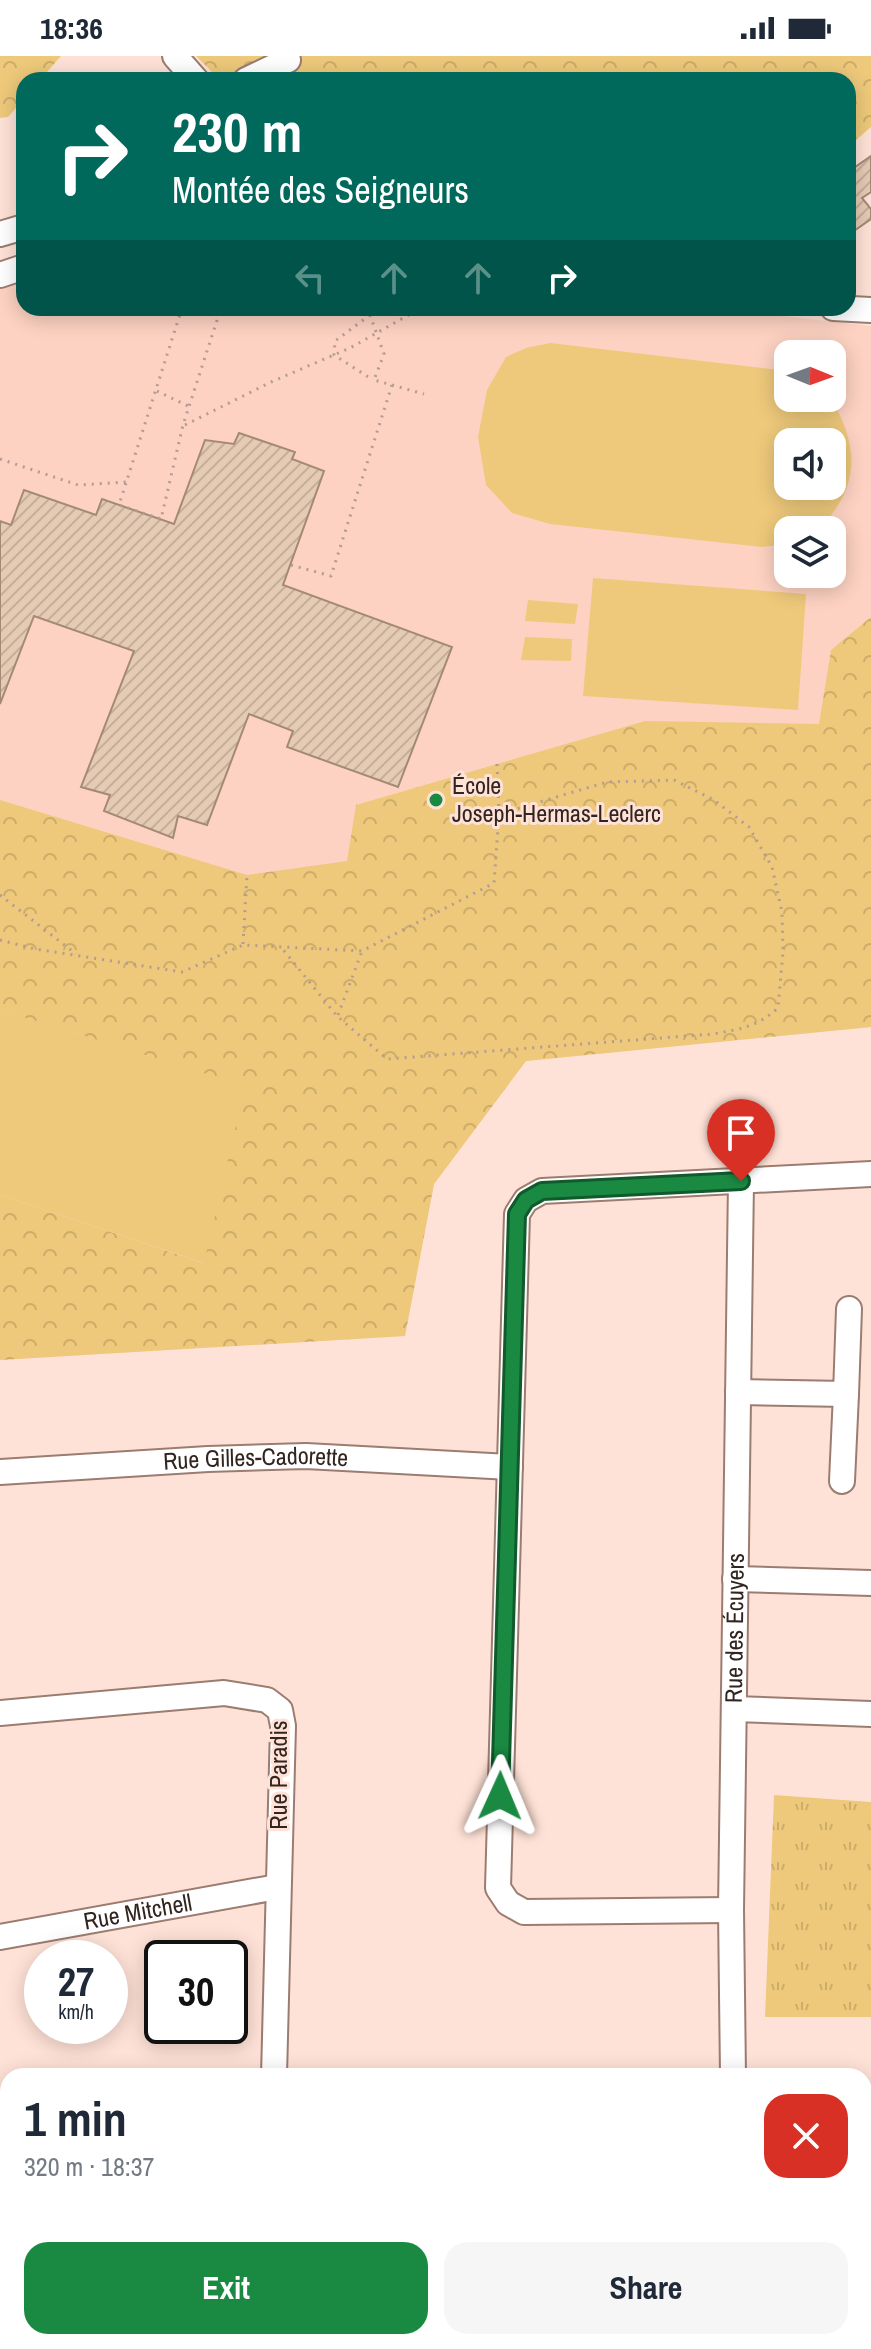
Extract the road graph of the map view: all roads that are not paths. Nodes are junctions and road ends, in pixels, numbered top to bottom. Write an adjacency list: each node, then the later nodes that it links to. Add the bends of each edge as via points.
1 (175, 56): 3 (street)
2 (290, 58): 4 (street)
3 (189, 72)
4 (262, 72)
5 (871, 1174): 6 (street)
6 (741, 1181): 8 (street, Rue des Écuyers); 10 (street, via 542,1191 526,1200 517,1214)
7 (849, 1309): 9 (street)
8 (738, 1392): 9 (street); 13 (street, Rue des Écuyers)
9 (846, 1394): 12 (street)
10 (510, 1467): 11 (street, Rue Gilles-Cadorette, via 306,1456); 19 (street, via 498,1888 508,1903 524,1912)
11 (0, 1472)
12 (842, 1481)
13 (735, 1579): 14 (street); 15 (street, Rue des Écuyers)
14 (871, 1583)
15 (734, 1709): 17 (street); 19 (street, Rue des Écuyers)
16 (0, 1713): 18 (street, Rue Paradis, via 224,1693 267,1700 280,1710 283,1726)
17 (871, 1714)
18 (277, 1887): 20 (street, Rue Mitchell); 21 (street, Rue Paradis)
19 (731, 1910): 22 (street, Rue des Écuyers)
20 (0, 1937)
21 (274, 2068)
22 (733, 2068)

